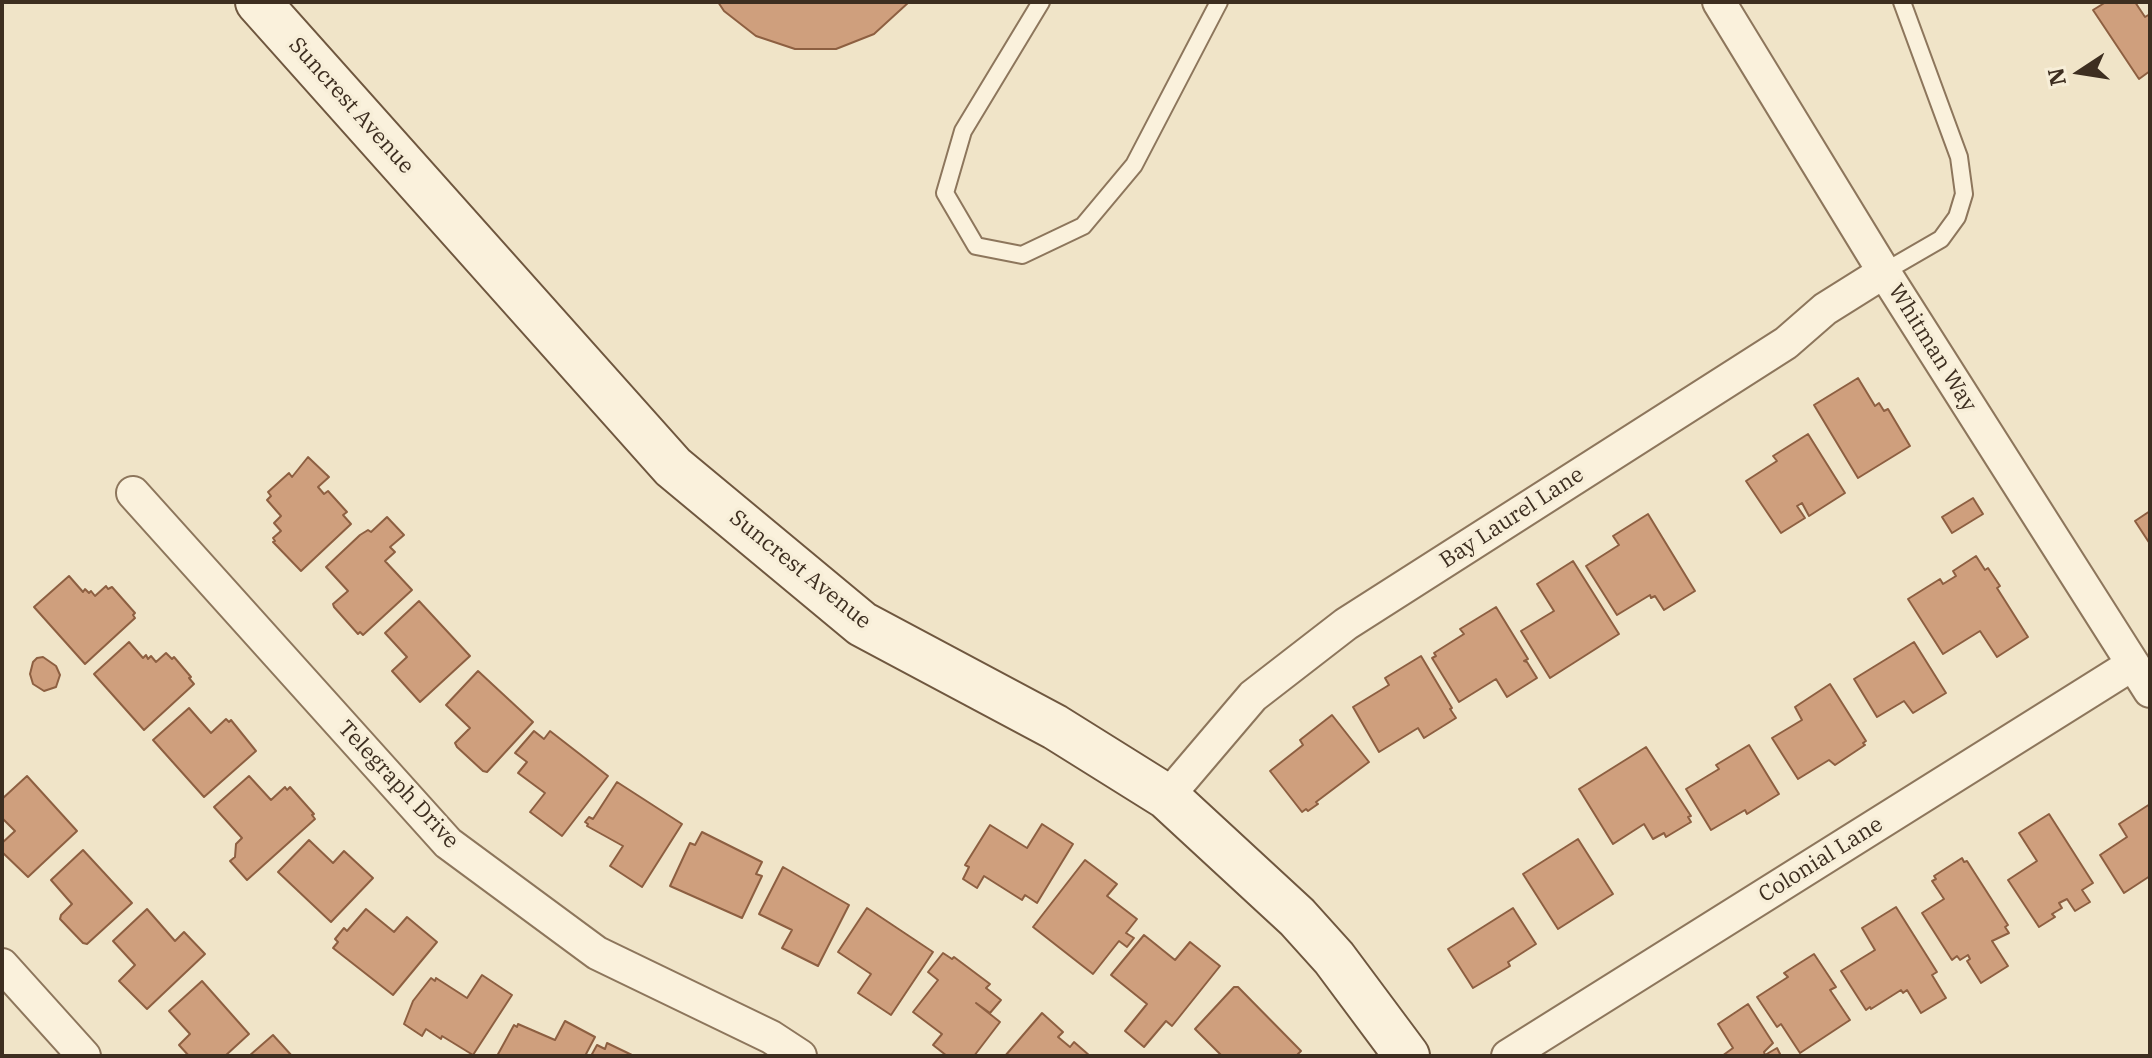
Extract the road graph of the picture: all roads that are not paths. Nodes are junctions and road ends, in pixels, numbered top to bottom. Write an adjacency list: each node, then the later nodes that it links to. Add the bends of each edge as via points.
1 (258, 2): 9 (street, Suncrest Avenue, via 673,467 862,624 1055,727)
2 (1041, 2): 3 (lane, via 963,131 945,193 976,246 1022,255 1083,226 1134,165)
3 (1219, 2)
4 (1719, 2): 6 (street, Whitman Way)
5 (1902, 2): 6 (lane, via 1959,157 1964,194 1957,217 1941,239)
6 (1884, 272): 8 (street, Whitman Way); 9 (street, Bay Laurel Lane, via 1825,309 1786,343 1346,624 1253,696)
7 (133, 493): 12 (street, Telegraph Drive, via 448,843 597,953)
8 (2142, 678): 14 (street, Colonial Lane)
9 (1167, 797): 13 (street, Suncrest Avenue, via 1297,917)
10 (2, 965): 11 (street)
11 (84, 1056)
12 (800, 1056)
13 (1407, 1056)
14 (1508, 1056)

